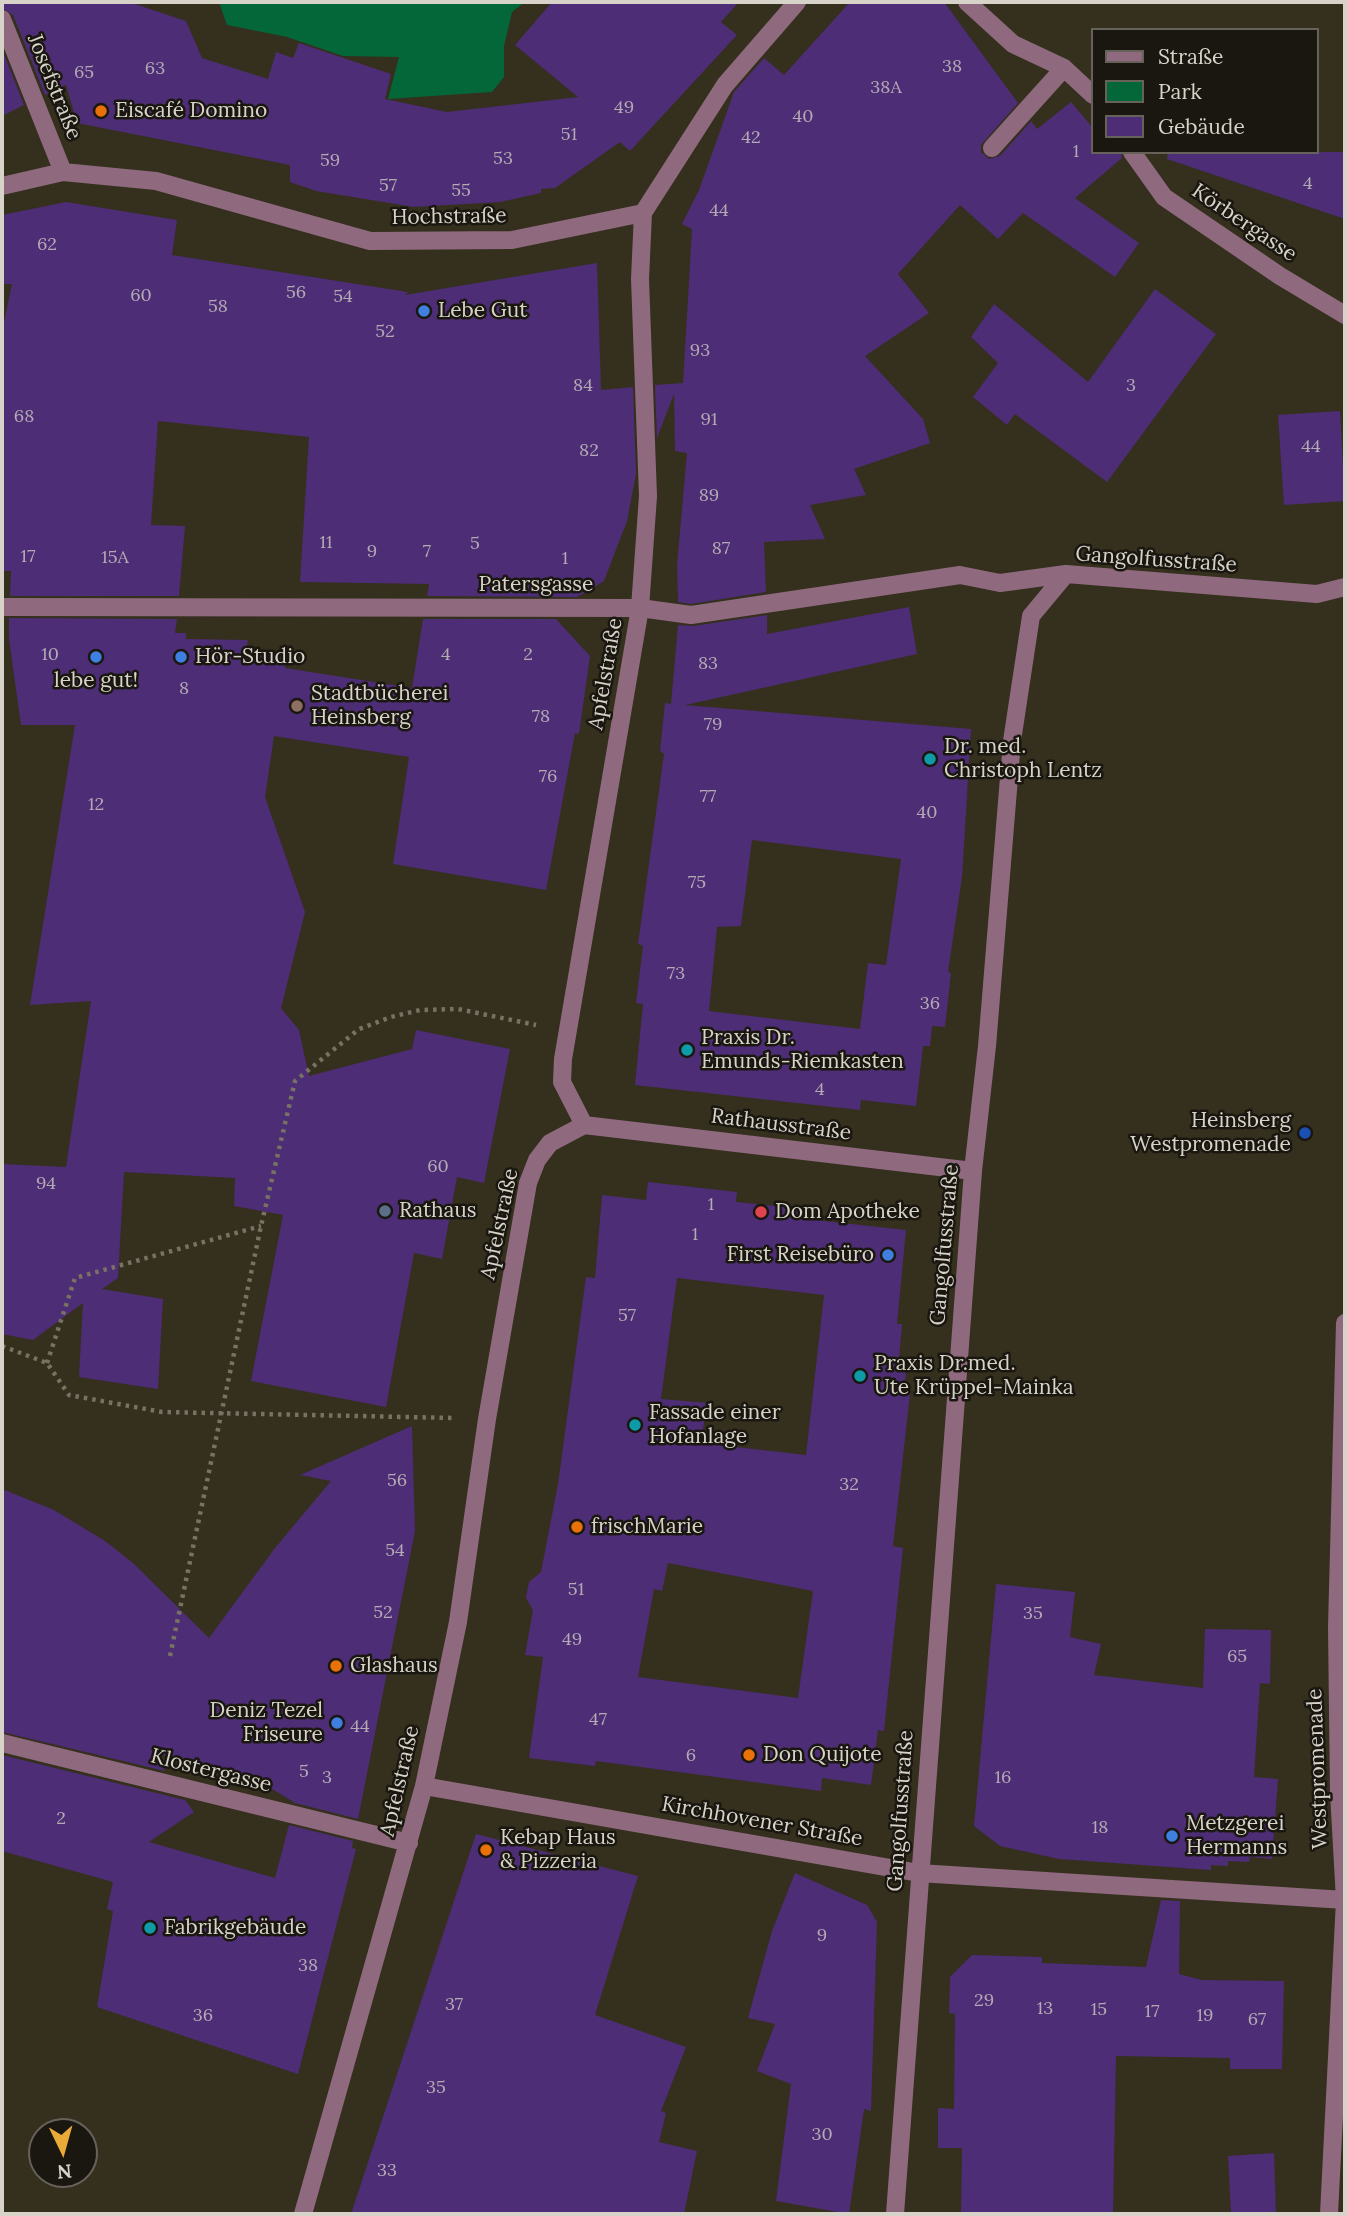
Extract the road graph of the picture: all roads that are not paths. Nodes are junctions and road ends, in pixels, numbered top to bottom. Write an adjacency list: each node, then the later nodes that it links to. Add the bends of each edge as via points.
1 (797, 2): 10 (street, via 725,85)
2 (967, 2): 4 (street, via 1013,44)
3 (2, 19): 8 (street, Josefstraße)
4 (1064, 68): 5 (street); 6 (street)
5 (1092, 94)
6 (992, 148)
7 (1133, 154): 11 (street, Körbergasse, via 1164,197)
8 (63, 172): 9 (street, Hochstraße); 10 (street, Hochstraße, via 156,181 370,241 512,240)
9 (2, 186)
10 (643, 213): 15 (street, Apfelstraße, via 640,279 648,496)
11 (1345, 315)
12 (1066, 574): 13 (street, Gangolfusstraße, via 1317,594); 15 (street, Patersgasse, via 1000,583 960,575 691,615); 17 (street, Gangolfusstraße, via 1031,616 1012,741)
13 (1345, 587)
14 (2, 607): 15 (street, Patersgasse)
15 (640, 608): 16 (street, Apfelstraße, via 562,1082)
16 (583, 1125): 17 (street, Rathausstraße); 20 (street, Apfelstraße, via 550,1143 528,1183 458,1622)
17 (973, 1171): 22 (street, Gangolfusstraße)
18 (1345, 1323): 23 (street, Westpromenade, via 1337,1627)
19 (2, 1743): 21 (street, Klostergasse)
20 (424, 1786): 21 (street, Apfelstraße); 22 (street, Kirchhovener Straße)
21 (410, 1843): 24 (street, Apfelstraße)
22 (919, 1873): 23 (street, Kirchhovener Straße); 25 (street, Gangolfusstraße)
23 (1345, 1900): 26 (street, Westpromenade)
24 (303, 2214)
25 (895, 2214)
26 (1329, 2214)

